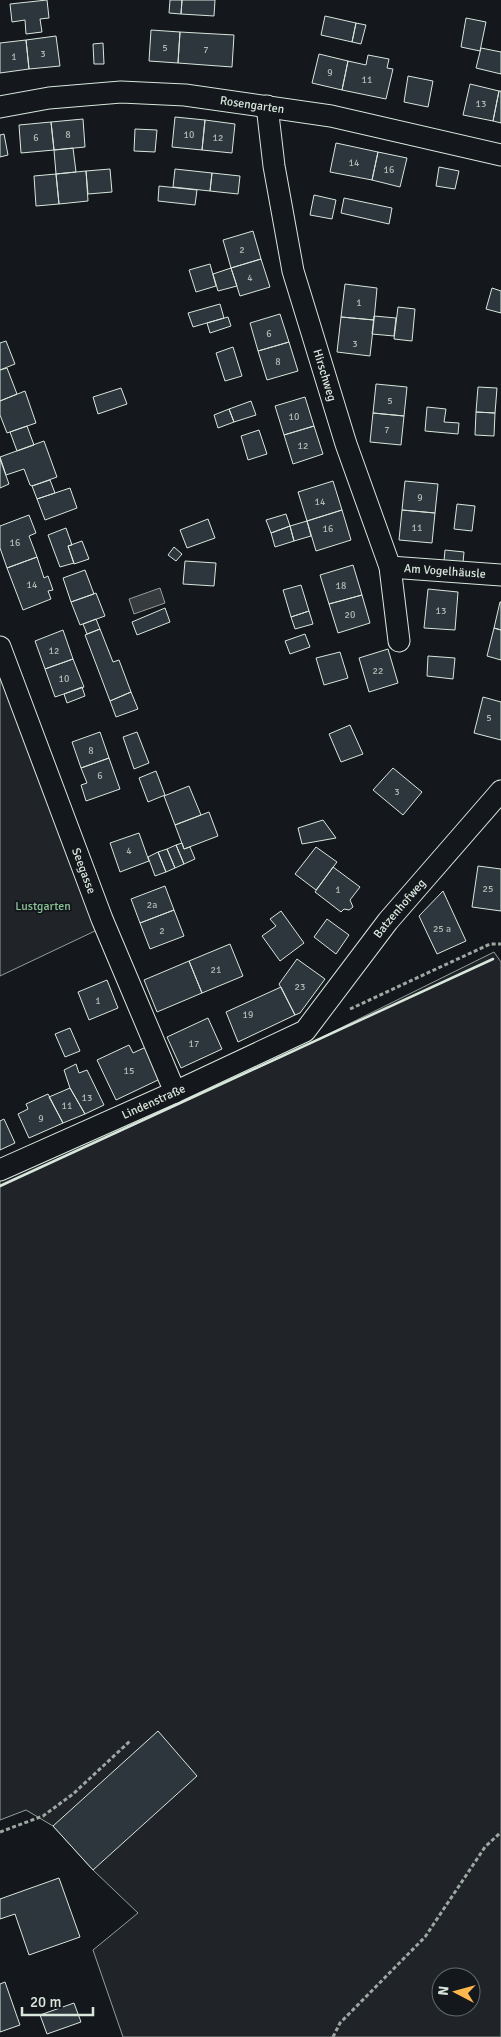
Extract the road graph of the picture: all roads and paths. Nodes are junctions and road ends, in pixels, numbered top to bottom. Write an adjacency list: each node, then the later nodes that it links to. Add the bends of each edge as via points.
1 (267, 106): 2 (street, Rosengarten, via 185,95 121,92 49,98); 3 (street, Rosengarten, via 331,116); 4 (street, Hirschweg, via 293,272 346,444)
2 (0, 107)
3 (501, 155)
4 (390, 567): 5 (street, Am Vogelhäusle); 6 (street, Hirschweg)
5 (501, 575)
6 (399, 641)
7 (0, 647): 12 (street, Seegasse, via 102,919)
8 (501, 791): 11 (street, Batzenhofweg, via 388,921)
9 (501, 944): 10 (path, via 490,944)
10 (348, 1010)
11 (305, 1031): 12 (street, Lindenstraße)
12 (175, 1092): 13 (street, Lindenstraße)
13 (0, 1170)
14 (130, 1741): 15 (path, via 73,1794 43,1816)
15 (0, 1832)
16 (501, 1832): 17 (path, via 486,1848 425,1937 340,2023)
17 (333, 2037)

